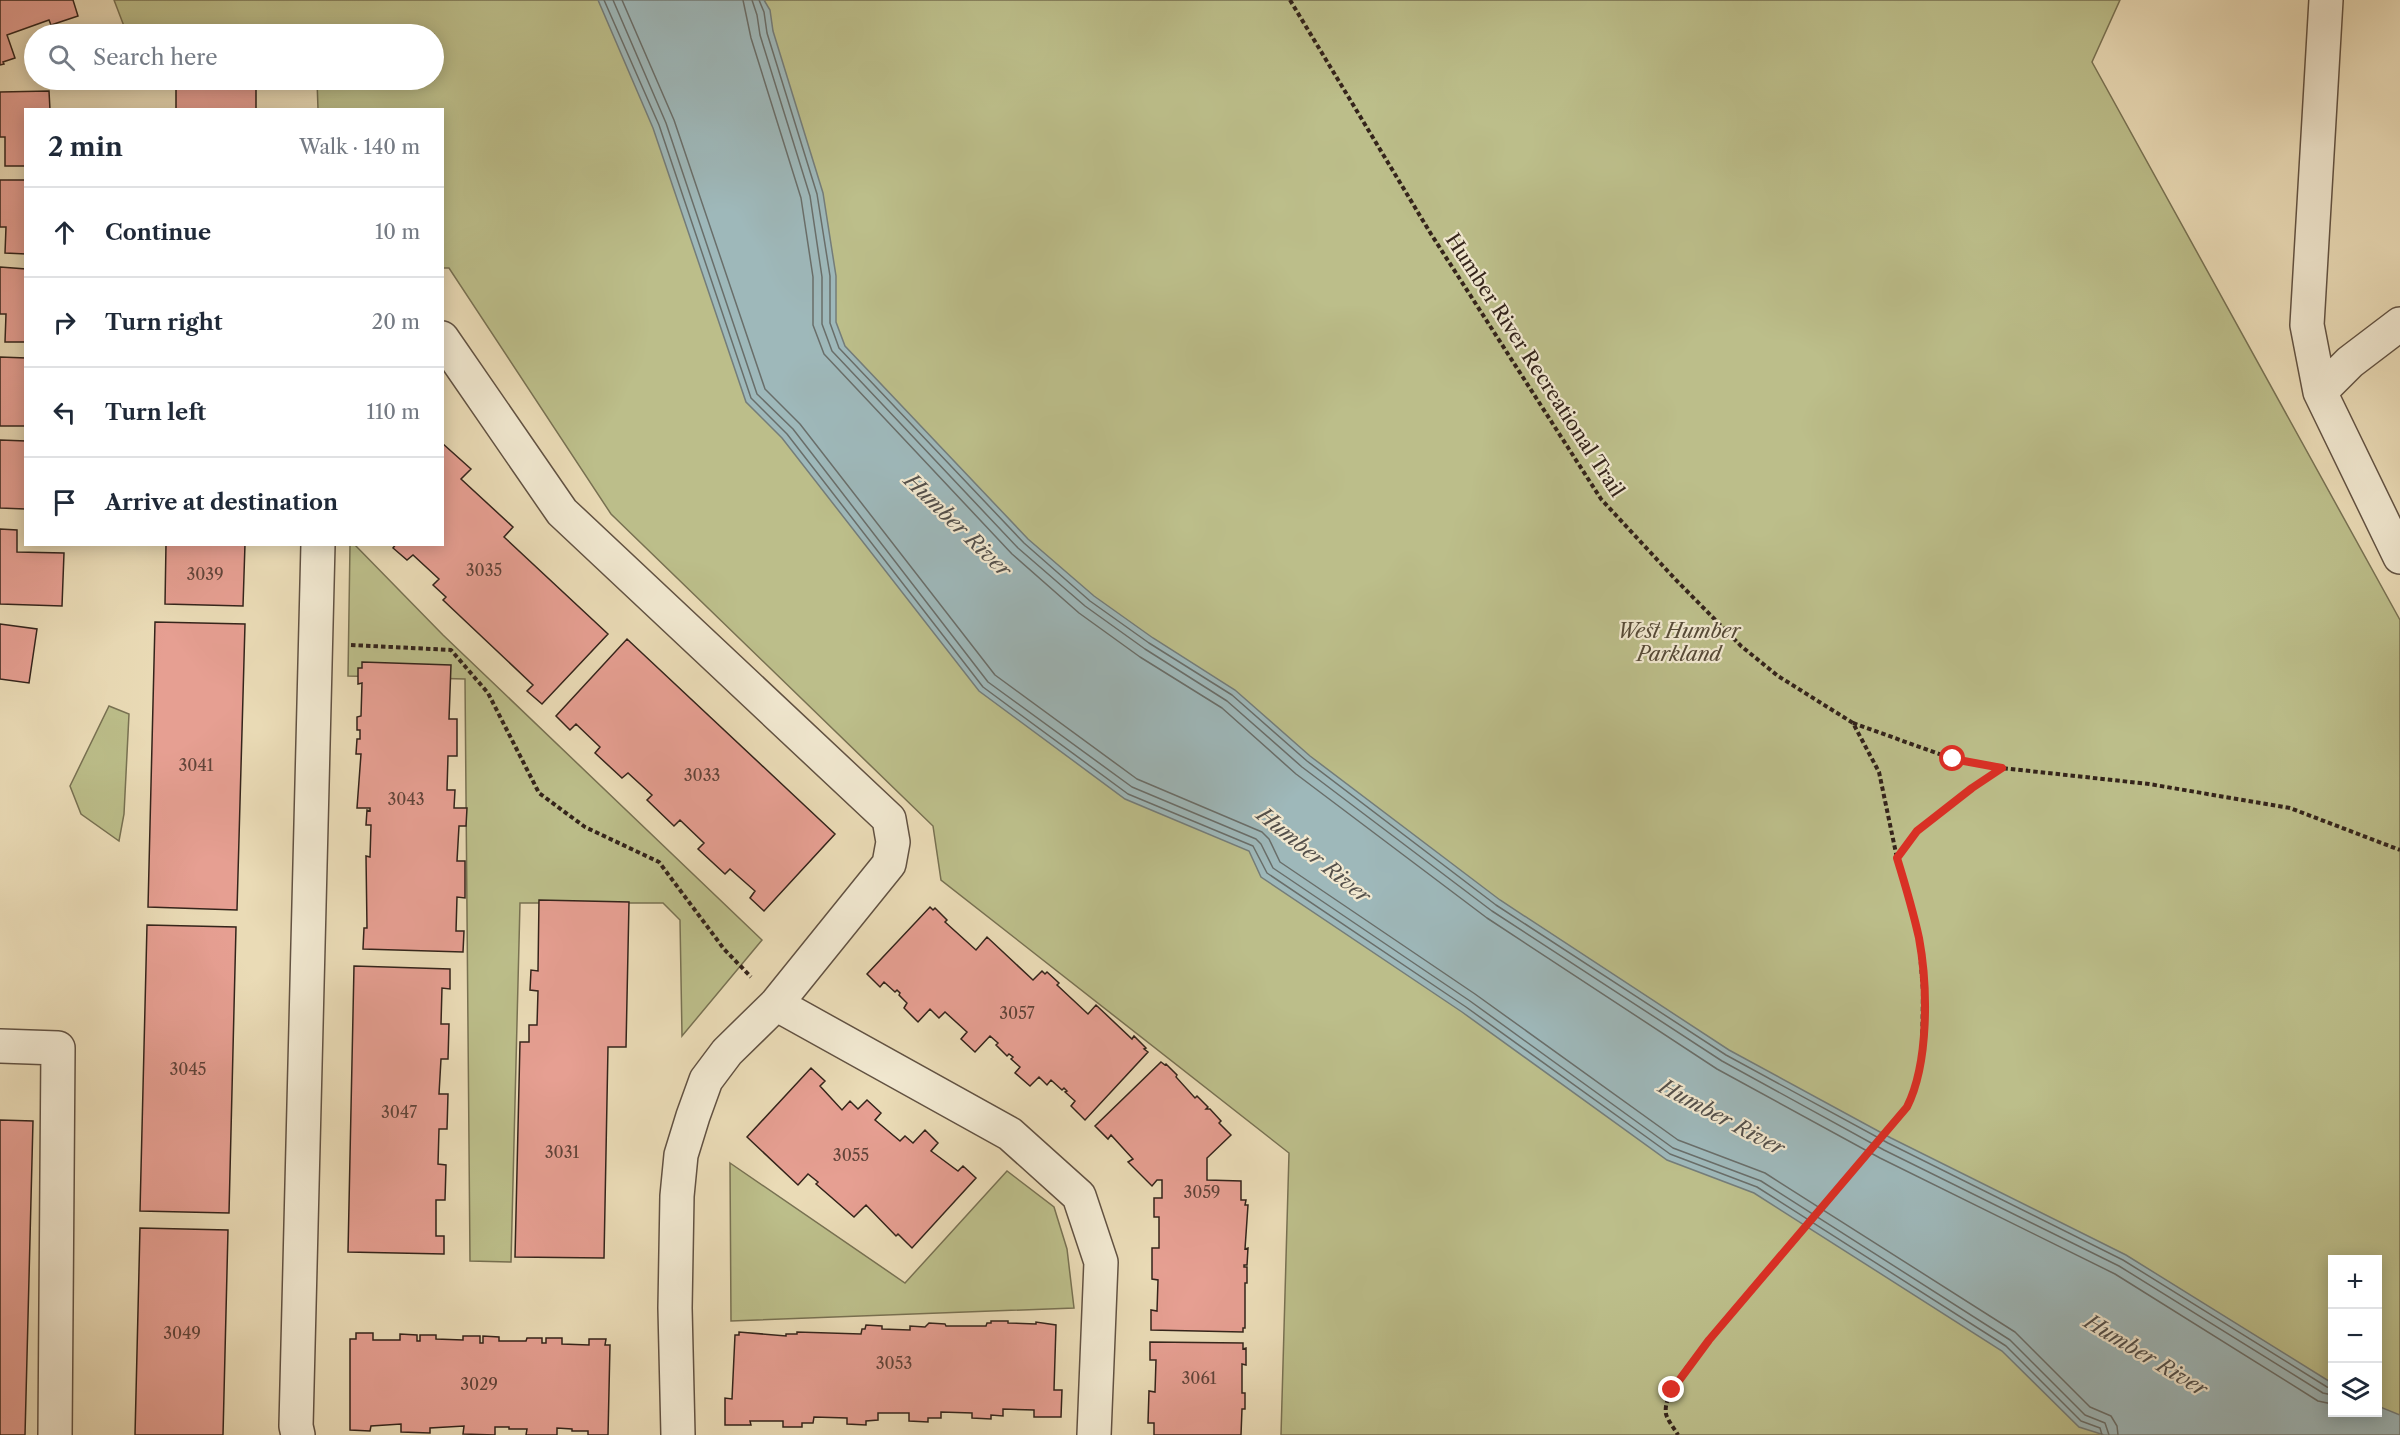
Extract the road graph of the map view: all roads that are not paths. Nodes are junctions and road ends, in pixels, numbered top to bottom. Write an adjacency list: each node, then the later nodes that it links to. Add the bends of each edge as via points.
1 (2326, 0): 4 (lane, via 2307,325)
2 (2400, 324): 4 (lane, via 2350,362)
3 (444, 341): 7 (lane, via 562,512 889,819 893,842 889,864)
4 (2320, 392): 6 (lane)
5 (318, 546): 10 (lane)
6 (2400, 557)
7 (776, 1004): 11 (lane, via 727,1052 706,1080 681,1155 675,1308); 12 (lane, via 1010,1134 1079,1196 1101,1262)
8 (0, 1046): 9 (lane, via 58,1048)
9 (55, 1435)
10 (298, 1435)
11 (678, 1435)
12 (1094, 1435)

